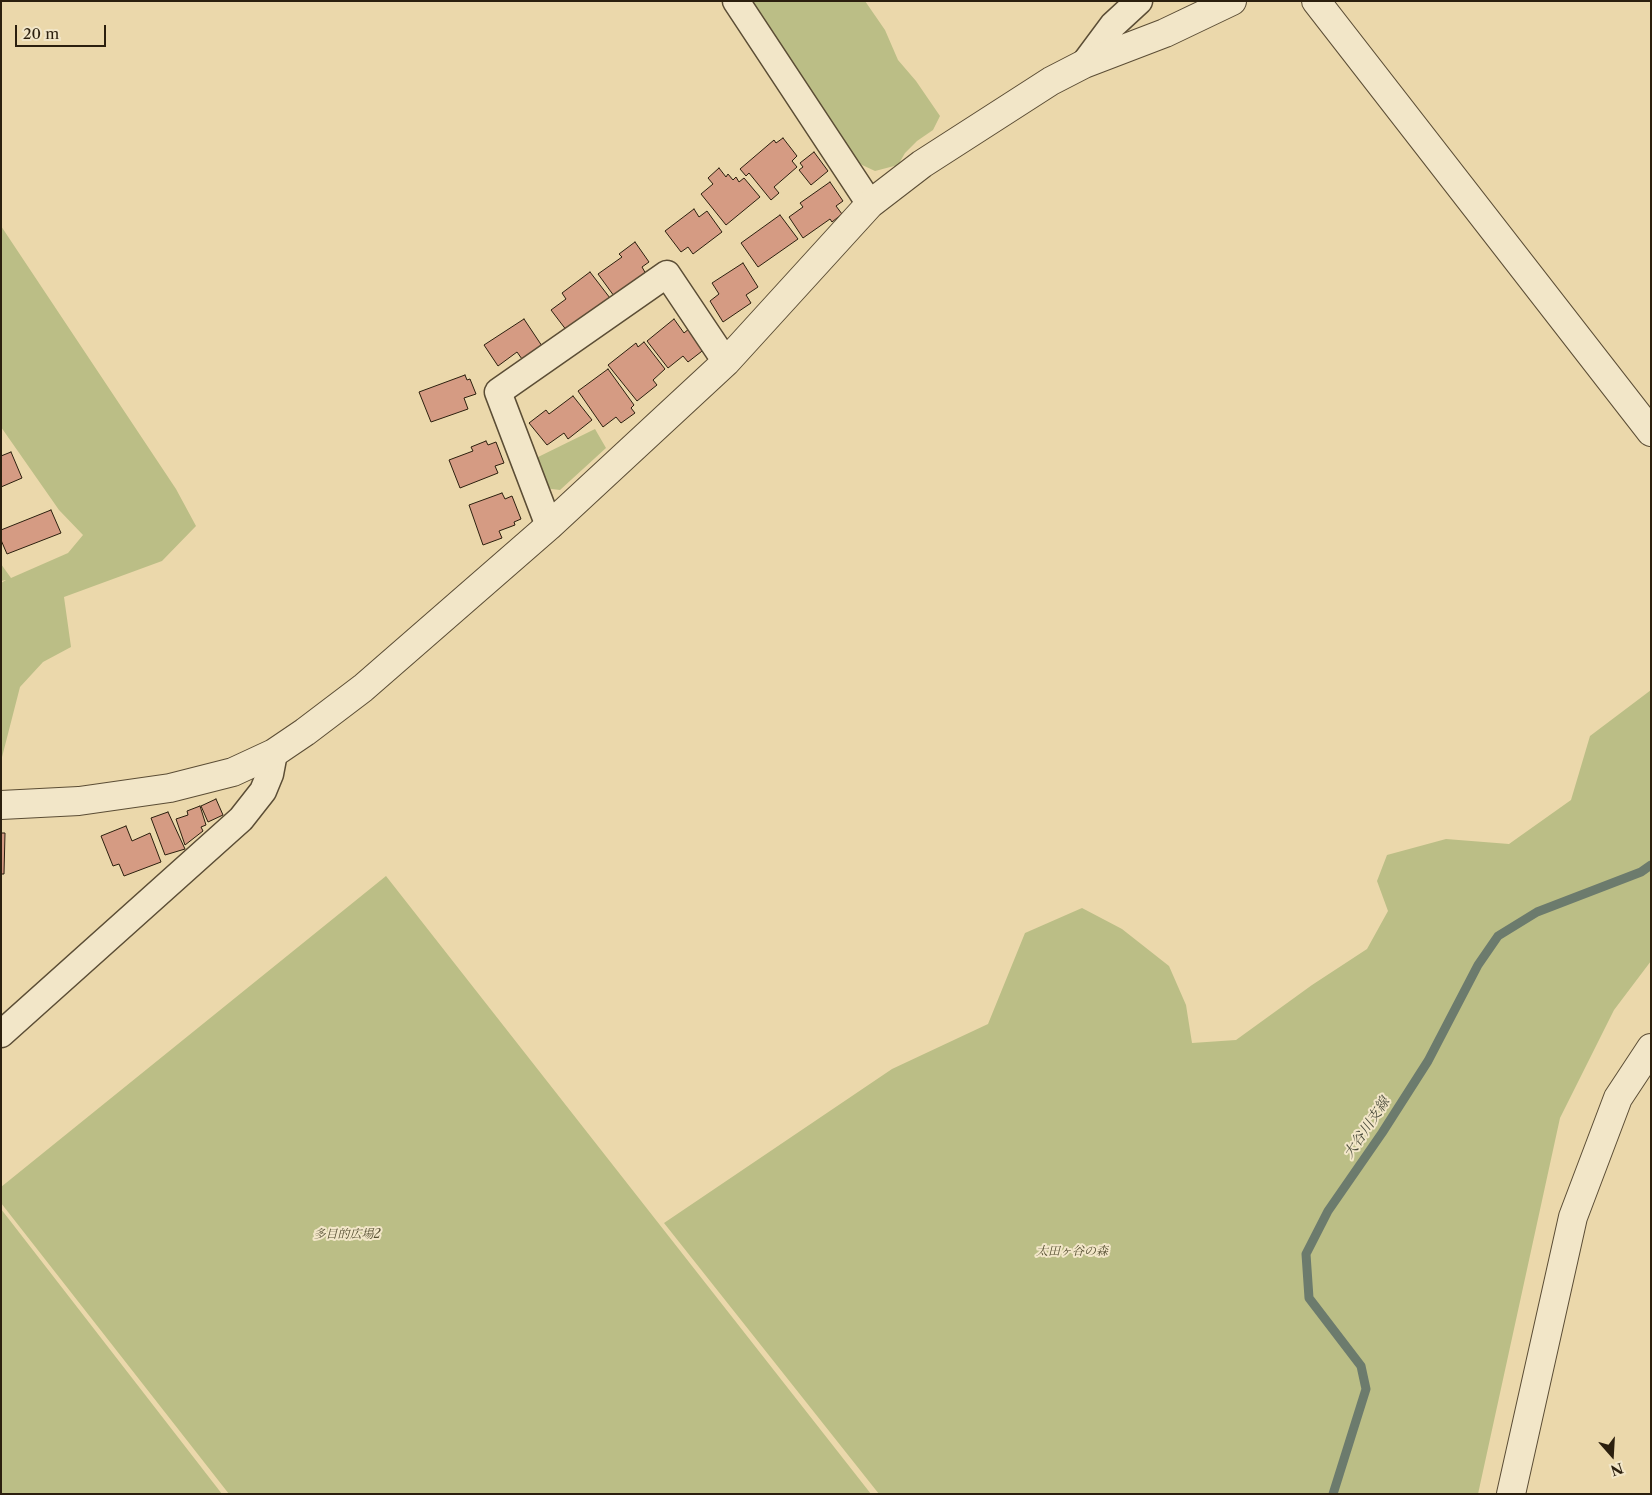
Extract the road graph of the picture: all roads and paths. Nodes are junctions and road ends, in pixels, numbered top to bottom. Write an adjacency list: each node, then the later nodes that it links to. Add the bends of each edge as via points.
1 (736, 1): 6 (street)
2 (1139, 1): 5 (street, via 1113,25)
3 (1232, 1): 5 (street, via 1165,33)
4 (1316, 1): 8 (street)
5 (1084, 64): 6 (street, via 1051,81 922,164)
6 (870, 204): 7 (street)
7 (726, 362): 9 (street); 9 (street, via 667,274 498,392)
8 (1651, 432)
9 (549, 526): 10 (street, via 363,688)
10 (274, 753): 11 (street, via 233,772 170,788 78,801); 12 (street, via 263,790 242,819)
11 (1, 805)
12 (1, 1034)
13 (1651, 1048): 14 (street, via 1618,1098 1573,1217)
14 (1511, 1494)

